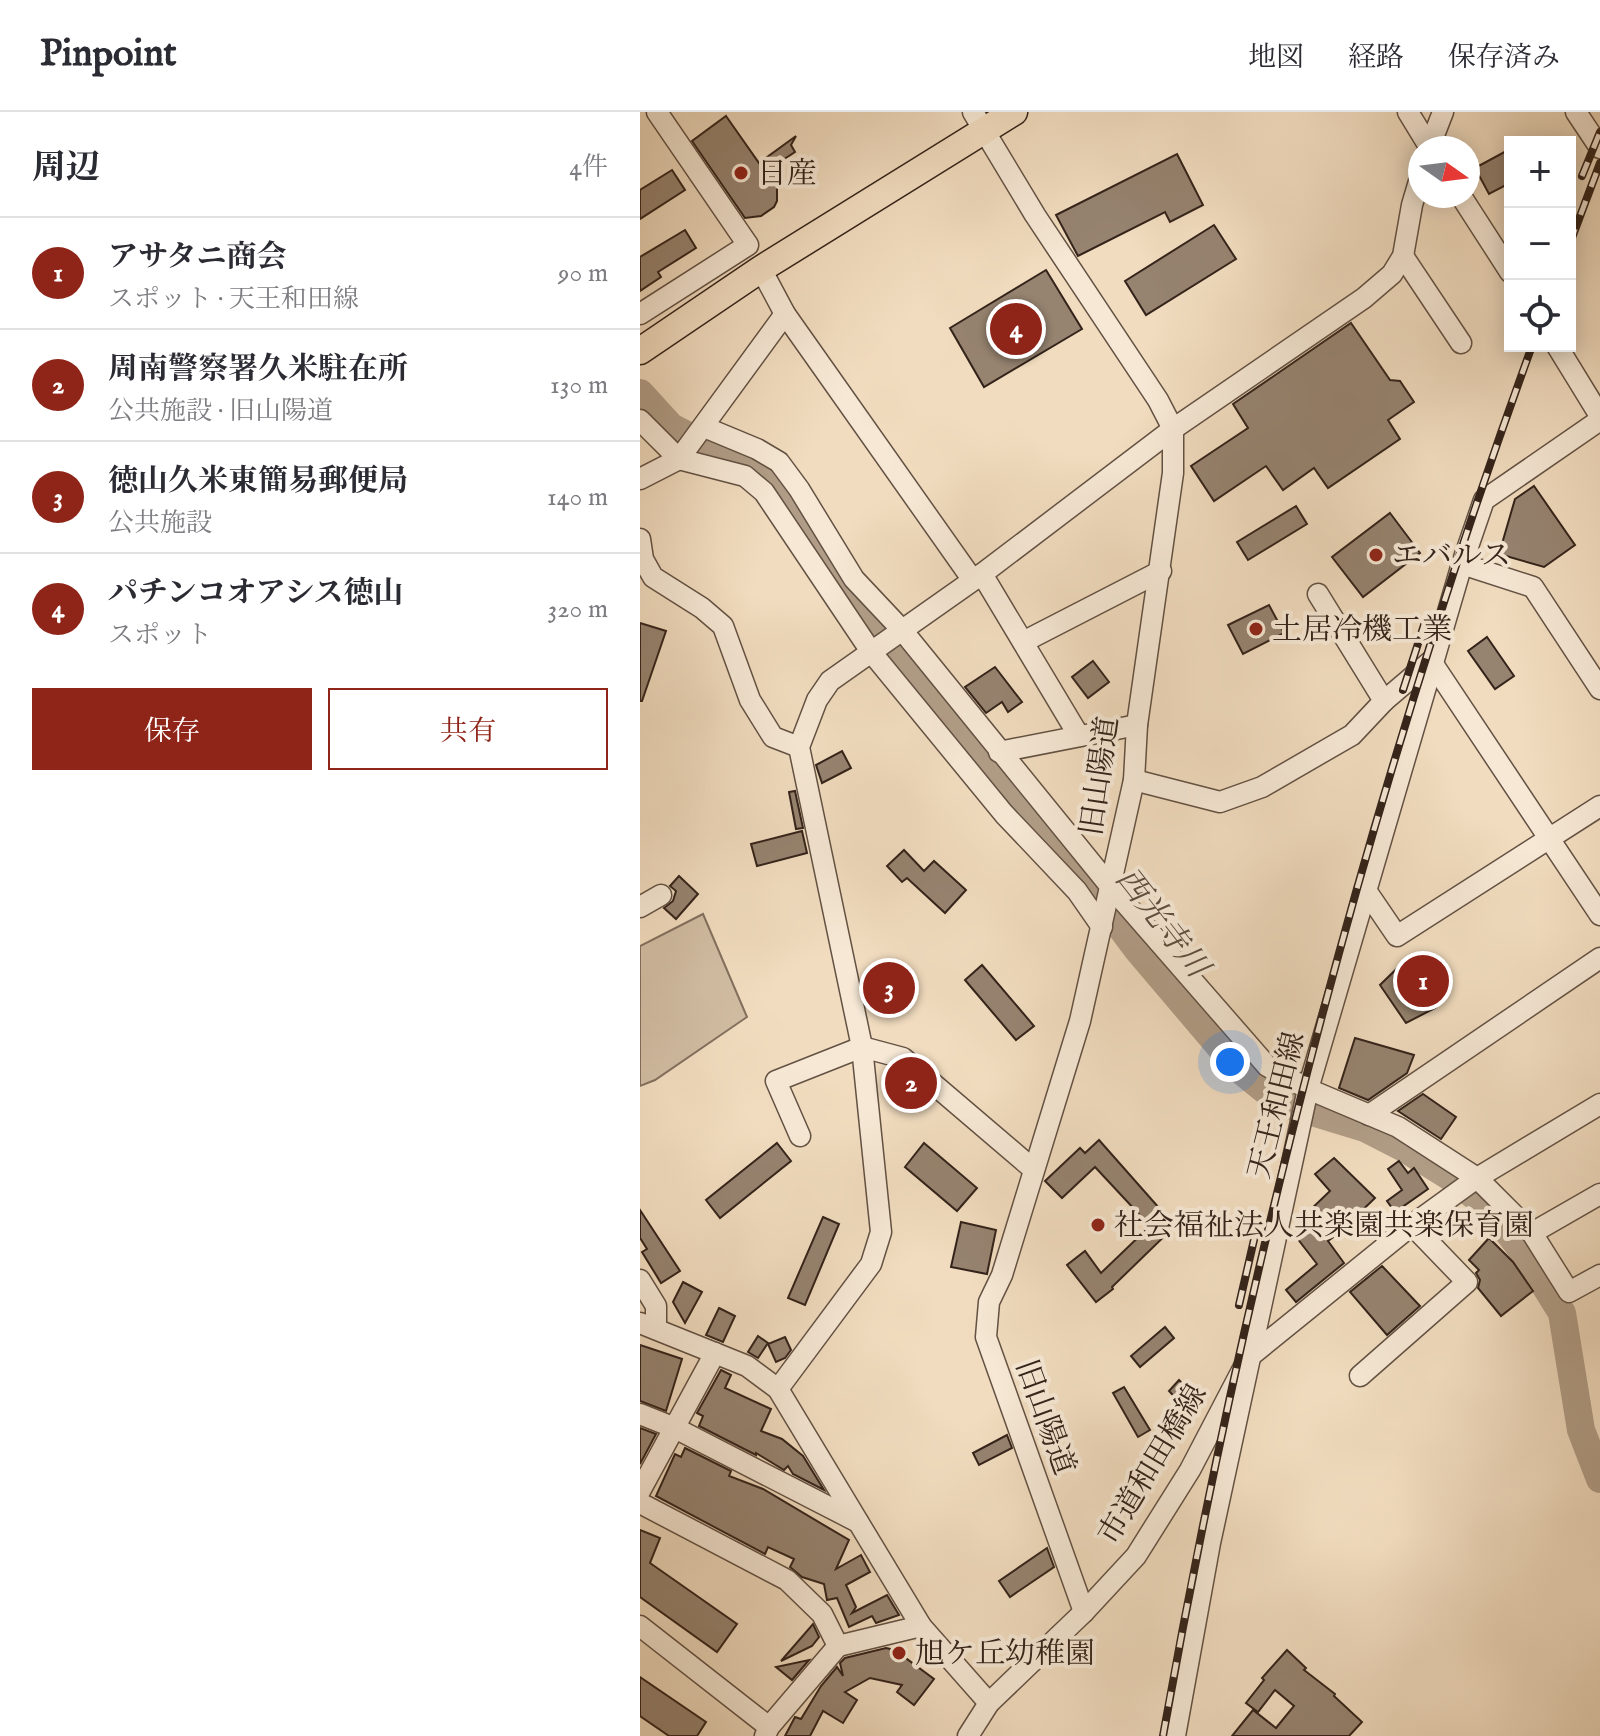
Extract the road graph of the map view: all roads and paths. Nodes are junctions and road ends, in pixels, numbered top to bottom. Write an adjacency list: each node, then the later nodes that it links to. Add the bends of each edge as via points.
1 (657, 112): 15 (street, via 748,245)
2 (1014, 112): 6 (main road)
3 (1408, 112): 7 (street)
4 (1443, 112): 8 (street)
5 (1576, 112): 9 (street)
6 (978, 122): 14 (main road); 23 (street)
7 (1422, 136)
8 (1434, 136)
9 (1600, 148)
10 (1411, 208): 12 (street)
11 (1469, 208): 13 (street)
12 (1403, 256): 17 (street); 23 (street, via 1392,274 1364,298)
13 (1504, 263)
14 (761, 269): 16 (street); 18 (main road)
15 (640, 314)
16 (785, 314): 22 (street); 29 (street)
17 (1461, 343)
18 (640, 351)
19 (1561, 352): 20 (street)
20 (1600, 418): 27 (street, 天王和田線, via 1484,500)
21 (640, 420): 24 (street)
22 (704, 427): 24 (street); 31 (street, via 779,462 854,579)
23 (1173, 429): 28 (street, 旧山陽道); 29 (street)
24 (679, 459): 25 (street); 33 (street, via 745,476 764,492)
25 (640, 479)
26 (640, 539): 39 (street, via 653,577 723,626 750,700 773,737)
27 (1462, 564): 34 (street, 天王和田線); 35 (street, via 1533,587)
28 (1161, 571): 32 (street); 37 (street, 旧山陽道)
29 (977, 577): 31 (street); 32 (street)
30 (1318, 594): 36 (street)
31 (902, 630): 33 (street); 40 (street)
32 (1023, 642): 38 (street)
33 (872, 653): 39 (street, via 830,681); 49 (street)
34 (1431, 661): 36 (street); 43 (street); 45 (street, 天王和田線)
35 (1600, 689)
36 (1384, 701): 41 (street, via 1352,735 1262,787 1220,802)
37 (1137, 725): 38 (street); 41 (street, 旧山陽道)
38 (1079, 736): 40 (street)
39 (799, 747): 51 (street)
40 (999, 752): 44 (street)
41 (1134, 780): 44 (street, 旧山陽道)
42 (1600, 806): 43 (street)
43 (1548, 838): 45 (street, via 1397,936); 48 (street)
44 (1110, 886): 49 (street, 旧山陽道); 52 (street, via 1267,1066)
45 (1365, 889): 52 (street, 天王和田線)
46 (661, 895): 47 (street)
47 (640, 907)
48 (1600, 915)
49 (1102, 927): 56 (street, 旧山陽道, via 1080,1021)
50 (1600, 958): 54 (street)
51 (862, 1047): 55 (street, via 776,1081); 56 (street, via 903,1058); 67 (street, via 881,1232 871,1264)
52 (1308, 1089): 54 (street); 65 (street, 天王和田線)
53 (1600, 1104): 57 (street)
54 (1369, 1115): 57 (street, via 1398,1127)
55 (800, 1136)
56 (1033, 1169): 73 (street, 旧山陽道, via 989,1302 986,1337)
57 (1477, 1178): 59 (street); 60 (street)
58 (1600, 1194): 60 (street)
59 (1412, 1225): 65 (street); 66 (street, via 1467,1282)
60 (1532, 1233): 61 (street, via 1569,1292)
61 (1600, 1275)
62 (640, 1280): 63 (street, via 656,1306)
63 (648, 1326): 64 (street)
64 (715, 1353): 67 (street, via 747,1366); 69 (street)
65 (1249, 1357): 73 (street, 市道和田橋線, via 1190,1470 1136,1556); 80 (street, 天王和田線)
66 (1360, 1376)
67 (778, 1389): 72 (street)
68 (640, 1414): 69 (street)
69 (675, 1428): 70 (street); 72 (street)
70 (640, 1491)
71 (640, 1503): 76 (street, via 787,1580 822,1614)
72 (858, 1522): 75 (street)
73 (1084, 1612): 77 (street, 市道和田橋線)
74 (640, 1626): 78 (street)
75 (921, 1626): 76 (street); 77 (street)
76 (838, 1646): 78 (street)
77 (989, 1703): 79 (street, 市道和田橋線)
78 (767, 1732)
79 (968, 1736)
80 (1175, 1736)

